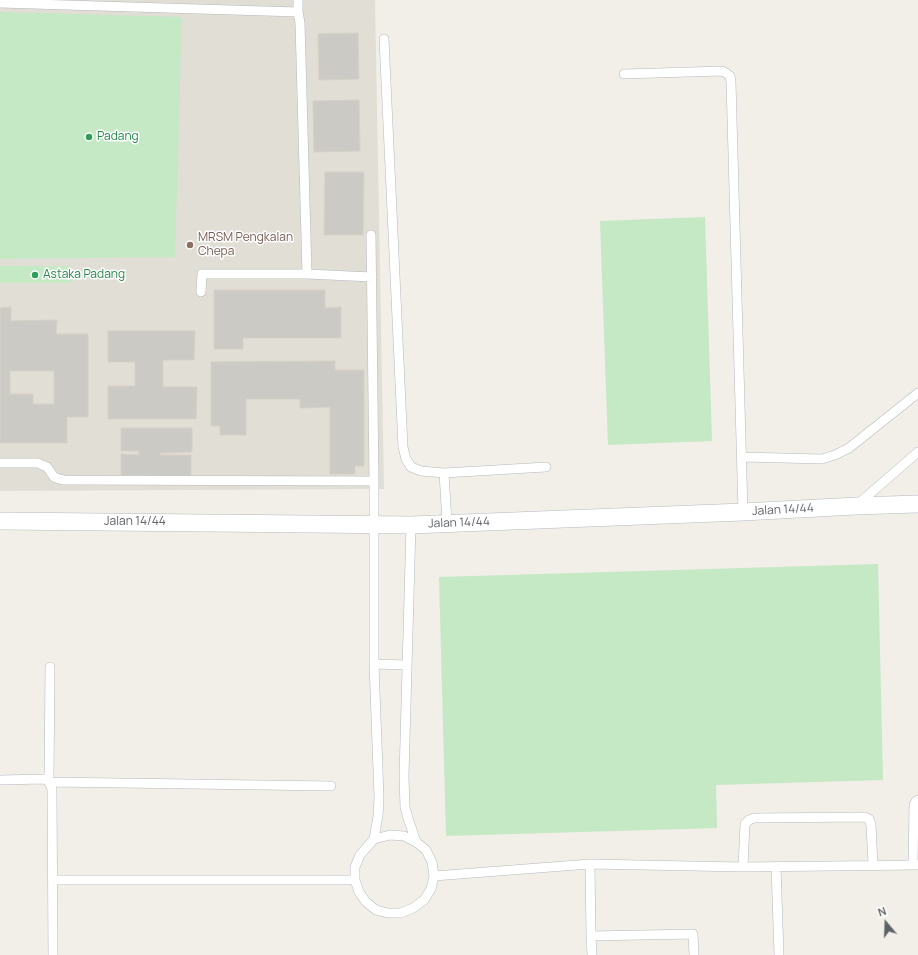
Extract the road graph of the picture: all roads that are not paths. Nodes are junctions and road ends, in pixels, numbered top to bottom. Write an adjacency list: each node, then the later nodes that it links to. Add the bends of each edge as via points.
1 (298, 0): 3 (lane)
2 (0, 3): 3 (lane)
3 (298, 12): 7 (lane)
4 (384, 39): 15 (lane, via 403,447 411,467 421,471)
5 (624, 74): 12 (lane, via 722,71 730,76)
6 (371, 235): 8 (lane)
7 (307, 274): 8 (lane); 9 (lane, via 202,274)
8 (372, 278): 16 (lane)
9 (201, 292)
10 (918, 394): 12 (lane, via 849,448 835,455 822,458)
11 (918, 452): 18 (lane)
12 (742, 458): 19 (lane)
13 (0, 463): 16 (lane, via 42,464 54,476 64,480)
14 (546, 466): 15 (lane)
15 (444, 473): 21 (lane)
16 (374, 481): 22 (lane)
17 (918, 504): 18 (street, Jalan 14/44)
18 (856, 506): 19 (street, Jalan 14/44)
19 (743, 512): 21 (street, Jalan 14/44)
20 (0, 521): 22 (street, Jalan 14/44)
21 (447, 523): 23 (street, Jalan 14/44)
22 (374, 524): 23 (street, Jalan 14/44); 24 (lane)
23 (411, 525): 25 (lane)
24 (374, 664): 25 (lane); 32 (lane, via 379,797)
25 (407, 665): 33 (lane, via 404,793 405,807)
26 (50, 667): 28 (lane)
27 (0, 780): 28 (lane, via 44,779)
28 (49, 782): 29 (lane); 40 (lane, via 52,789)
29 (331, 786)
30 (918, 800): 31 (lane, via 914,805)
31 (916, 827): 36 (lane)
32 (374, 839): 33 (lane, via 390,835 404,836); 41 (lane, via 360,855 355,867)
33 (416, 842): 39 (lane, via 426,850 432,862)
34 (590, 864): 38 (lane); 39 (lane); 42 (lane)
35 (873, 865): 36 (lane); 37 (lane); 38 (lane, via 871,824 865,817 754,818 746,824)
36 (916, 865)
37 (776, 866): 38 (lane); 46 (lane)
38 (743, 867)
39 (434, 876): 41 (lane, via 431,889 424,900 401,913 376,910 362,897)
40 (52, 880): 41 (lane); 43 (lane)
41 (355, 880)
42 (591, 936): 44 (lane); 45 (lane, via 693,934)
43 (53, 955)
44 (592, 955)
45 (694, 955)
46 (779, 955)

